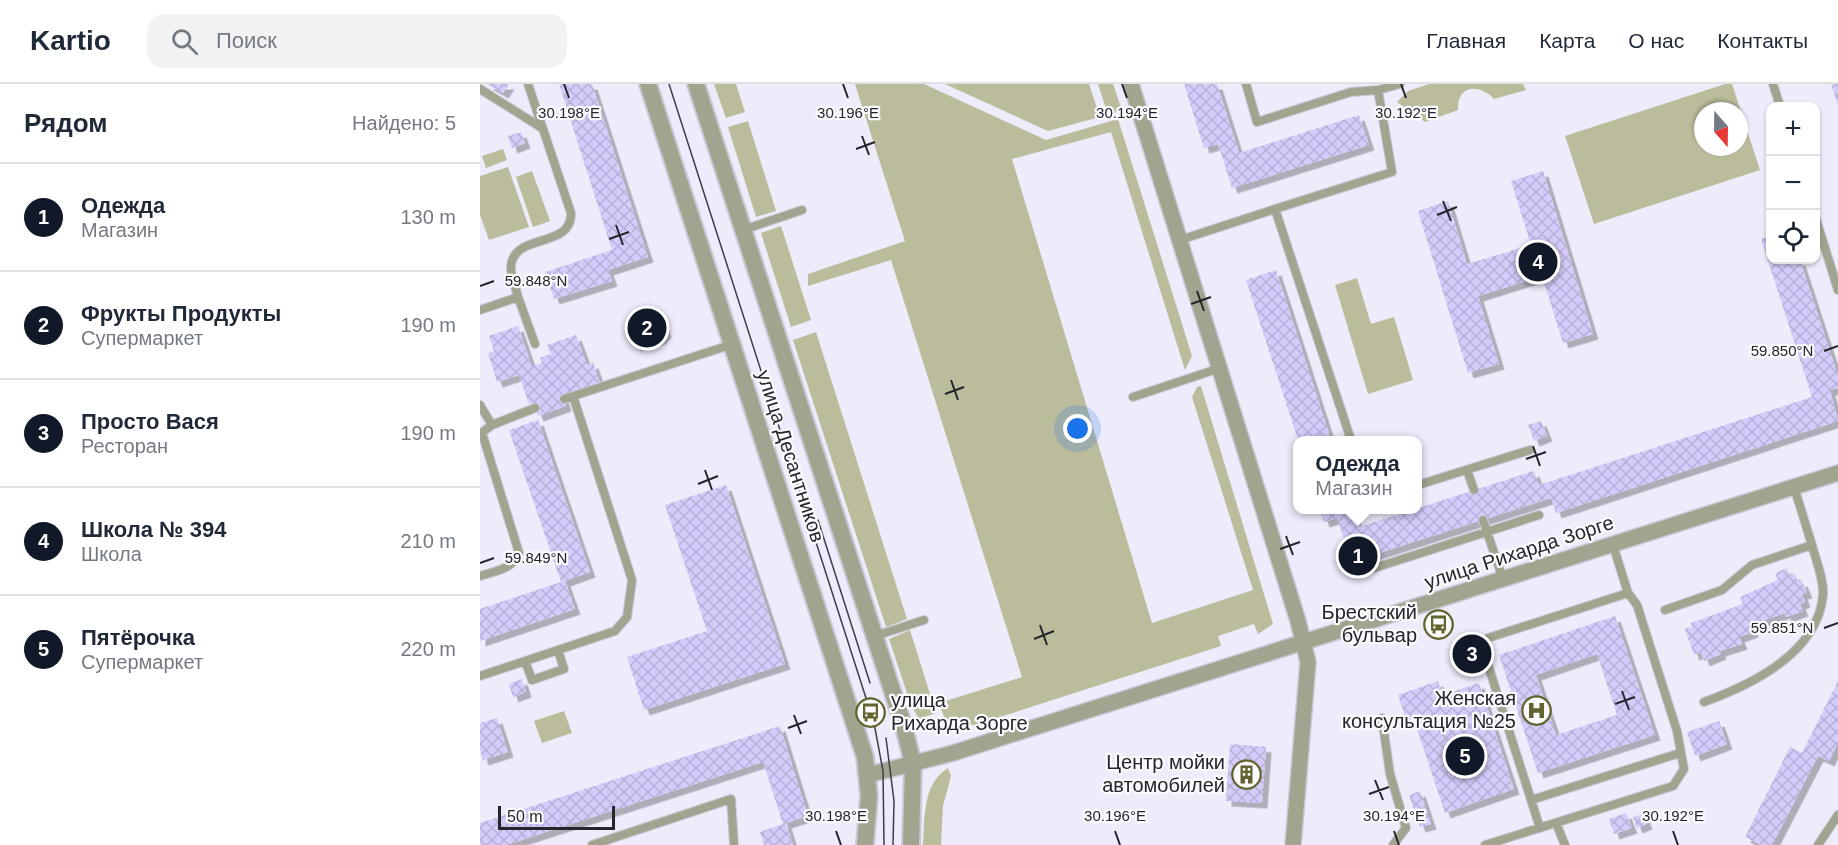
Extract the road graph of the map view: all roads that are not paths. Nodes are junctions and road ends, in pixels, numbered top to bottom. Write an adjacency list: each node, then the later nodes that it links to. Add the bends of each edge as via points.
1 (528, 84): 11 (lane)
2 (648, 84): 21 (street, улица Десантников)
3 (696, 84): 14 (street, улица Десантников)
4 (1131, 84): 16 (street)
5 (1246, 84): 9 (lane, via 1257,122 1351,93)
6 (1400, 84): 9 (lane)
7 (1773, 84): 10 (lane)
8 (480, 89): 11 (lane)
9 (1378, 90): 12 (lane, via 1392,172)
10 (1779, 102)
11 (543, 128): 18 (lane, via 571,222 567,230 516,254 511,264)
12 (1275, 209): 16 (lane); 30 (lane)
13 (802, 210): 14 (lane)
14 (743, 230): 48 (street, улица Десантников)
15 (1820, 234): 17 (lane)
16 (1180, 240): 22 (street)
17 (1838, 290)
18 (518, 297): 19 (lane); 20 (lane)
19 (480, 310)
20 (535, 344)
21 (733, 344): 23 (lane); 57 (street, улица Десантников)
22 (1220, 368): 24 (lane); 49 (street)
23 (573, 396): 25 (lane); 50 (lane, via 633,580 627,616 615,631)
24 (1133, 397)
25 (564, 399)
26 (480, 405): 28 (lane)
27 (535, 408): 28 (lane)
28 (492, 425): 29 (lane)
29 (481, 433): 43 (lane, via 519,553 509,567)
30 (1349, 436)
31 (1530, 450): 32 (lane)
32 (1467, 470): 34 (lane); 36 (lane)
33 (1838, 473): 35 (street, улица Рихарда Зорге)
34 (1422, 484)
35 (1794, 487): 40 (street, улица Рихарда Зорге); 41 (lane)
36 (1474, 490)
37 (1539, 515): 39 (lane)
38 (1483, 520): 39 (lane)
39 (1487, 531): 42 (lane); 44 (lane)
40 (1612, 545): 44 (street, улица Рихарда Зорге); 45 (lane)
41 (1812, 545): 46 (lane, via 1752,565 1722,591); 53 (lane, via 1823,595 1819,615 1803,644 1742,688)
42 (1365, 571)
43 (480, 576)
44 (1503, 579): 49 (street, улица Рихарда Зорге)
45 (1628, 592): 55 (lane, via 1640,614 1677,731); 58 (lane, via 1488,638 1482,646)
46 (1665, 610)
47 (924, 620): 48 (lane)
48 (875, 636): 56 (street, улица Десантников)
49 (1304, 643): 56 (street, улица Рихарда Зорге); 66 (street, via 1308,662)
50 (558, 650): 51 (lane); 51 (lane, via 564,669 548,675 532,680)
51 (525, 661): 52 (lane)
52 (480, 676)
53 (1704, 702)
54 (1382, 718): 67 (lane, via 1390,774 1406,828)
55 (1680, 753): 58 (lane); 60 (lane, via 1684,769 1673,786)
56 (913, 764): 57 (street, улица Рихарда Зорге); 65 (street, улица Десантников)
57 (868, 775): 64 (street, улица Десантников)
58 (1531, 800): 61 (lane)
59 (1838, 815): 70 (lane)
60 (1556, 823): 61 (lane); 69 (lane)
61 (1540, 828): 68 (lane)
62 (592, 845): 63 (lane, via 731,799)
63 (734, 845)
64 (865, 845)
65 (911, 845)
66 (1293, 845)
67 (1393, 845)
68 (1485, 845)
69 (1564, 845)
70 (1818, 845)

